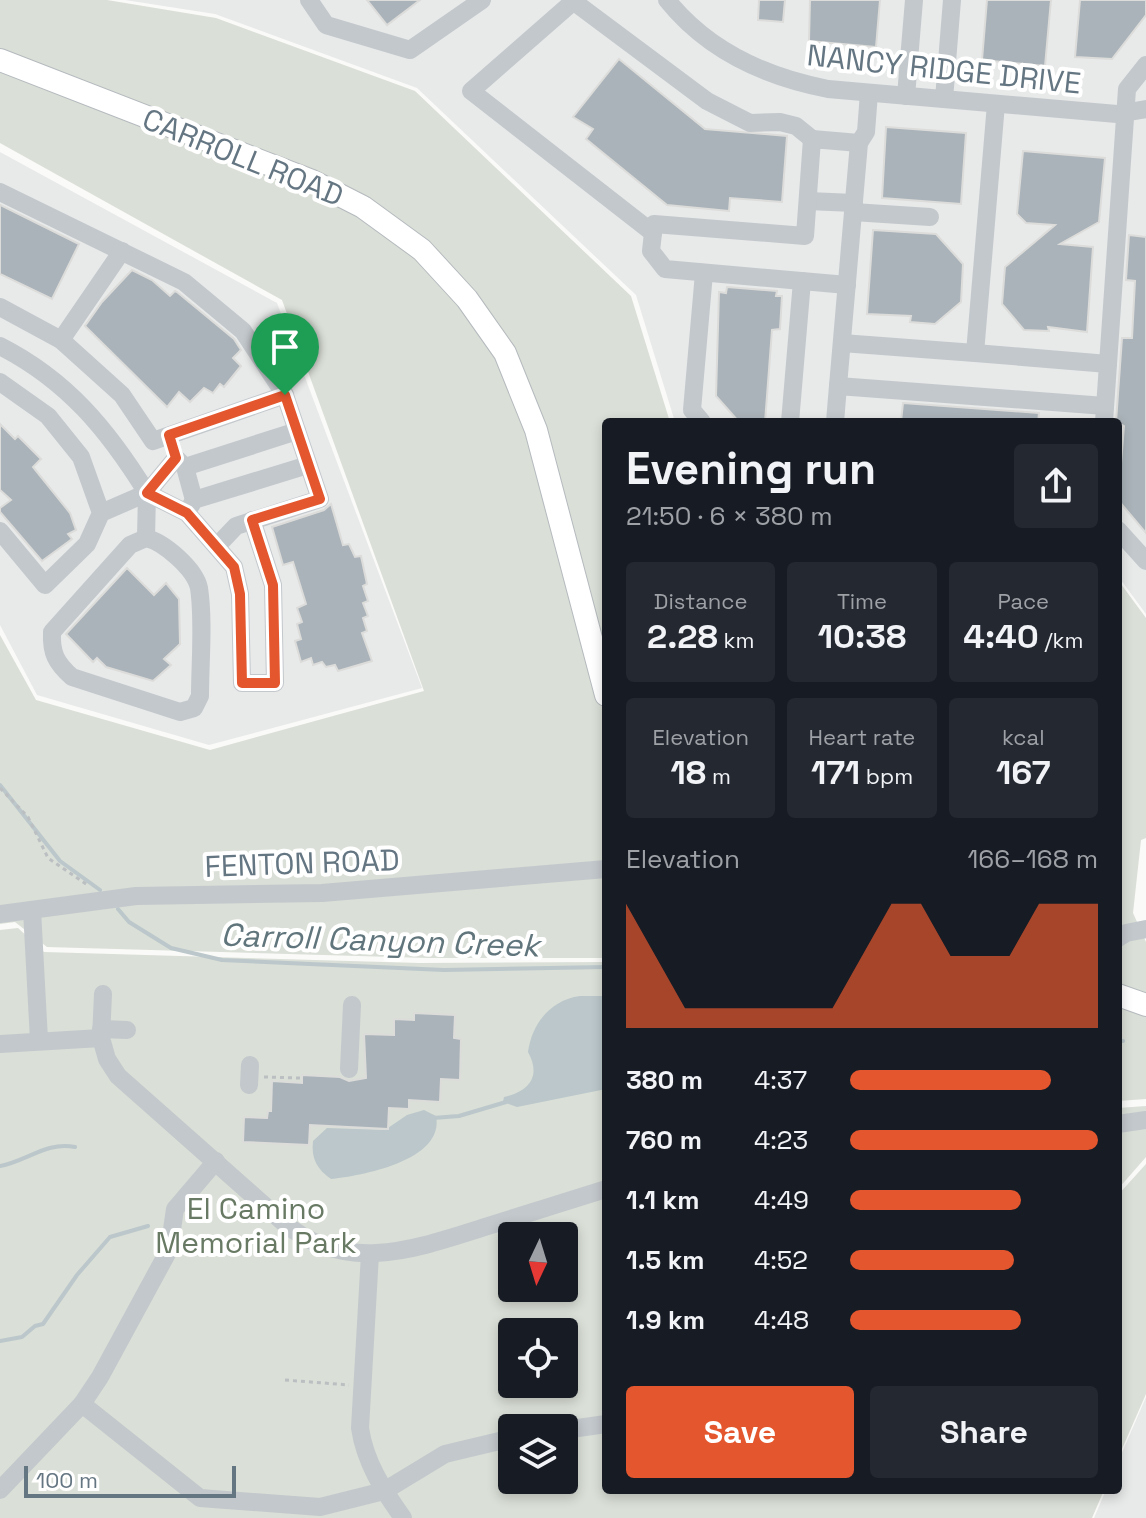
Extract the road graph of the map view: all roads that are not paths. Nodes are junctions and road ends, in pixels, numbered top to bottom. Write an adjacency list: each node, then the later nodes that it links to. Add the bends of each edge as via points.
1 (309, 0): 8 (street, via 326,25 410,50)
2 (448, 0): 8 (street)
3 (482, 0): 8 (street)
4 (667, 0): 11 (street, NANCY RIDGE DRIVE, via 701,35 755,67 789,82)
5 (914, 0): 12 (street)
6 (952, 0): 13 (street)
7 (574, 1): 16 (street, via 707,101 750,123 796,126); 22 (street, via 471,91)
8 (459, 16)
9 (0, 60): 53 (main road, CARROLL ROAD, via 312,181 363,207 422,250 467,299 505,353 536,430)
10 (1146, 65): 15 (street, via 1127,89)
11 (869, 93): 12 (street, NANCY RIDGE DRIVE); 17 (street, via 866,132)
12 (906, 96): 13 (street, NANCY RIDGE DRIVE)
13 (944, 99): 14 (street, NANCY RIDGE DRIVE)
14 (996, 104): 15 (street, NANCY RIDGE DRIVE, via 1117,114); 31 (street)
15 (1137, 110): 32 (street)
16 (812, 139): 17 (street); 19 (street)
17 (859, 143): 20 (street)
18 (0, 192): 23 (street)
19 (808, 201): 20 (street); 22 (street, via 805,236 654,224)
20 (854, 208): 21 (street); 26 (street)
21 (930, 217)
22 (653, 233): 24 (street, via 651,251 665,269)
23 (122, 251): 28 (street); 35 (street, via 184,282 243,331)
24 (704, 273): 25 (street); 37 (street, via 692,410)
25 (802, 281): 26 (street); 38 (street)
26 (847, 285): 29 (street)
27 (0, 307): 28 (street)
28 (61, 340): 41 (street, via 122,395 153,441)
29 (842, 343): 31 (street); 34 (street)
30 (0, 346): 44 (street, via 63,386 102,425)
31 (975, 353): 32 (street)
32 (1108, 364): 36 (street)
33 (0, 382): 46 (street, via 48,416 81,457)
34 (838, 386): 36 (street); 39 (street)
35 (285, 395): 40 (street); 41 (street)
36 (1104, 414)
37 (699, 418)
38 (790, 418)
39 (835, 418)
40 (297, 431): 42 (street); 43 (street)
41 (169, 435): 42 (street)
42 (181, 462): 44 (street); 45 (street)
43 (308, 465): 45 (street); 47 (street, via 320,499)
44 (147, 493): 45 (street); 46 (street); 50 (street)
45 (191, 506): 51 (street)
46 (101, 513): 48 (street, via 87,544 45,585)
47 (252, 520): 51 (street, via 236,526); 51 (street, via 273,585 275,683 242,683 240,594 234,567)
48 (0, 531)
49 (1122, 534): 52 (street)
50 (146, 538): 50 (street, via 169,548 198,585 200,696 194,708 180,712 72,677 51,649 52,632 130,545)
51 (217, 546)
52 (1146, 561)
53 (602, 680)
54 (602, 869): 55 (street, FENTON ROAD, via 322,893 136,896)
55 (32, 910): 56 (street, FENTON ROAD); 65 (street)
56 (0, 914)
57 (1146, 929): 58 (street)
58 (1122, 936)
59 (103, 994): 64 (street)
60 (1122, 996): 62 (main road)
61 (352, 1005): 67 (street)
62 (1146, 1005)
63 (127, 1030): 64 (street)
64 (101, 1034): 65 (street); 70 (street, via 118,1076)
65 (39, 1040): 66 (street)
66 (0, 1044)
67 (349, 1069)
68 (1146, 1120): 69 (street)
69 (1122, 1123)
70 (216, 1161): 72 (street, via 295,1233 326,1246); 73 (street, via 175,1209 169,1250)
71 (602, 1190): 72 (street, via 409,1251)
72 (370, 1254): 78 (street, via 360,1385 363,1448)
73 (82, 1404): 77 (street); 78 (street, via 200,1498 320,1507)
74 (602, 1425): 75 (street)
75 (578, 1428)
76 (498, 1441): 78 (street, via 445,1454)
77 (0, 1490)
78 (384, 1491): 79 (street)
79 (403, 1518)

